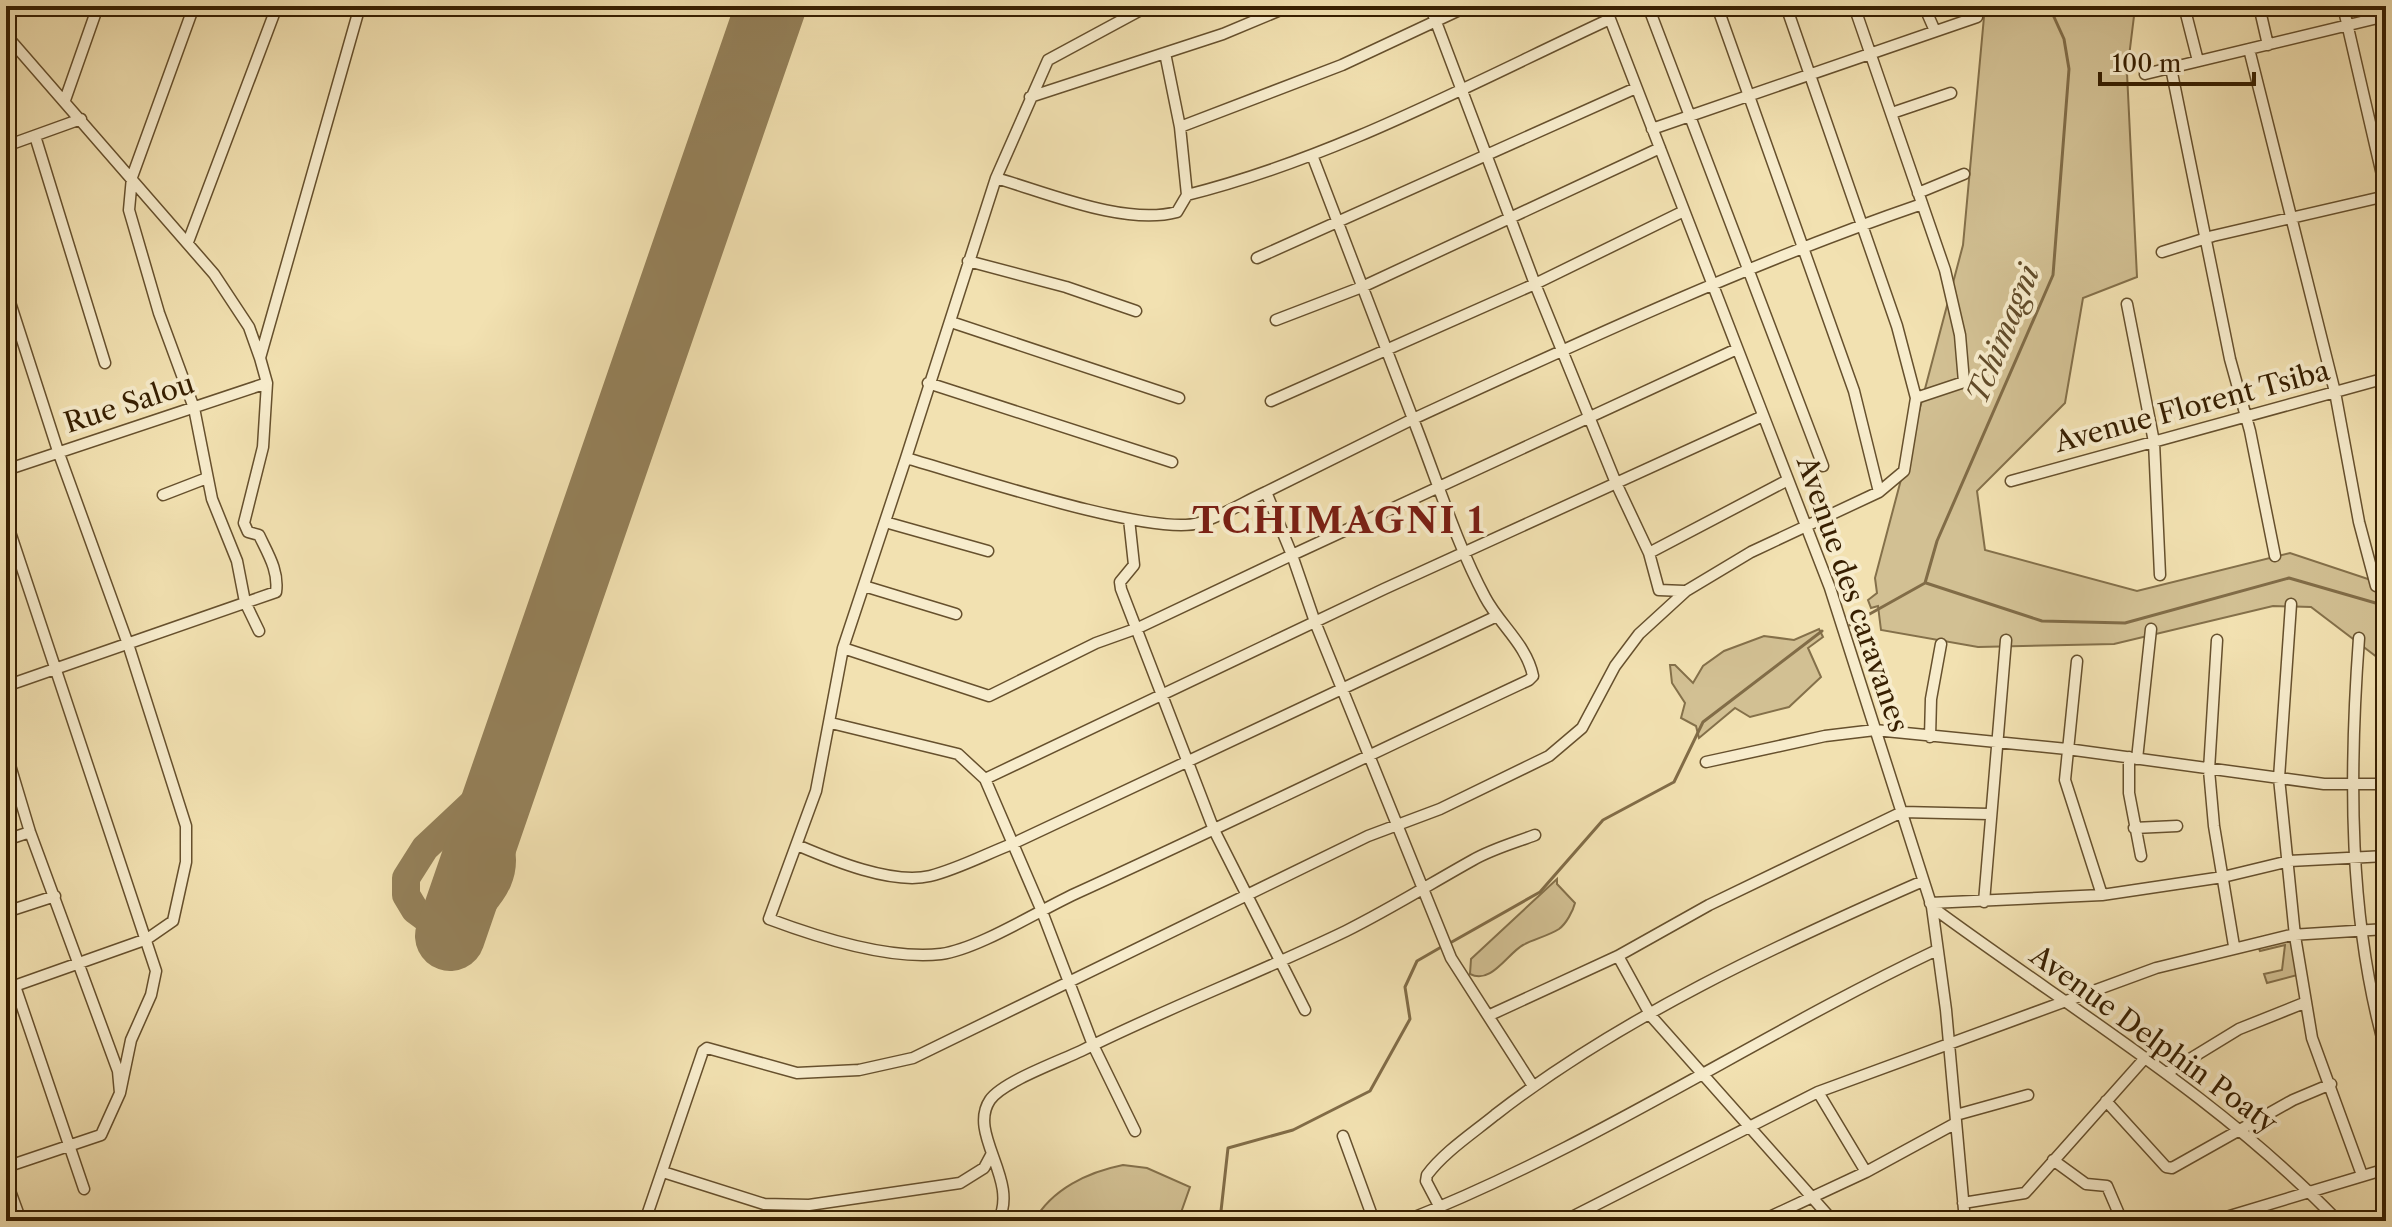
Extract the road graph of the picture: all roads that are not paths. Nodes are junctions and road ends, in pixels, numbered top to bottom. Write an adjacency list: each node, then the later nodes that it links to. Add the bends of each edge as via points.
1 (98, 6): 38 (street)
2 (194, 6): 50 (street)
3 (277, 6): 61 (street)
4 (360, 6): 78 (street)
5 (1148, 6): 37 (street, via 1048,60)
6 (1290, 6): 28 (street)
7 (1430, 6): 21 (street)
8 (1468, 6): 21 (street)
9 (1605, 6): 20 (street, Avenue des caravanes)
10 (1648, 6): 40 (street)
11 (1717, 6): 36 (street)
12 (1786, 6): 32 (street)
13 (1854, 6): 27 (street)
14 (1924, 6): 23 (street)
15 (2184, 6): 29 (street)
16 (2259, 6): 25 (street)
17 (2343, 6): 22 (street)
18 (2386, 16): 22 (street)
19 (1977, 17): 23 (street)
20 (1610, 19): 33 (street, Avenue des caravanes); 34 (street)
21 (1436, 21): 34 (street); 42 (street, via 1342,65)
22 (2348, 25): 25 (street); 52 (street)
23 (1935, 31): 27 (street)
24 (6, 35): 38 (street)
25 (2268, 45): 26 (street)
26 (2249, 49): 29 (street); 57 (street)
27 (1870, 51): 32 (street); 39 (street)
28 (1165, 53): 37 (street); 42 (street)
29 (2198, 61): 30 (street)
30 (2171, 68): 31 (street); 60 (street)
31 (2145, 74)
32 (1808, 75): 36 (street); 59 (street)
33 (1636, 88): 43 (street, Avenue des caravanes); 47 (street)
34 (1460, 89): 47 (street); 48 (street)
35 (1951, 93): 39 (street)
36 (1746, 95): 40 (street); 62 (street)
37 (1030, 97): 51 (street)
38 (65, 100): 41 (street)
39 (1892, 113): 54 (street)
40 (1689, 116): 43 (street); 66 (street)
41 (81, 119): 44 (street); 50 (street)
42 (1180, 127): 53 (street)
43 (1652, 129): 46 (street, Avenue des caravanes)
44 (35, 136): 45 (street); 79 (street)
45 (6, 146)
46 (1660, 148): 55 (street, Avenue des caravanes); 56 (street)
47 (1485, 153): 56 (street); 58 (street)
48 (1312, 155): 53 (street, via 1251,179); 58 (street)
49 (1964, 174): 54 (street)
50 (132, 177): 61 (street); 87 (street, via 131,226)
51 (996, 178): 53 (street, via 1114,212 1157,218 1177,212); 65 (street)
52 (2386, 194): 57 (street)
53 (1187, 195)
54 (1920, 199): 59 (street); 85 (street, via 1945,270 1965,374 1958,387)
55 (1684, 211): 67 (street); 68 (street, Avenue des caravanes)
56 (1511, 218): 67 (street); 69 (street)
57 (2289, 218): 60 (street); 83 (street)
58 (1336, 220): 64 (street); 69 (street)
59 (1860, 225): 62 (street); 85 (street, via 1897,326)
60 (2206, 238): 63 (street); 89 (street)
61 (188, 242): 78 (street, via 235,304)
62 (1803, 246): 66 (street); 104 (street, via 1854,391)
63 (2162, 252)
64 (1257, 258)
65 (968, 261): 72 (street); 74 (street)
66 (1747, 270): 68 (street); 96 (street)
67 (1535, 284): 76 (street); 77 (street)
68 (1712, 284): 75 (street, Avenue des caravanes); 76 (street)
69 (1362, 287): 73 (street); 77 (street)
70 (6, 290): 93 (street)
71 (2127, 304): 92 (street)
72 (1136, 311)
73 (1276, 320)
74 (951, 322): 82 (street); 84 (street)
75 (1737, 349): 88 (street, Avenue des caravanes); 90 (street)
76 (1565, 350): 90 (street); 91 (street)
77 (1387, 351): 86 (street); 91 (street)
78 (260, 358): 81 (street)
79 (105, 363)
80 (2386, 378): 83 (street, Avenue Florent Tsiba)
81 (267, 383): 87 (street, Rue Salou); 119 (street, via 263,447 244,523 248,532 259,535 278,579 276,592)
82 (928, 383): 94 (street); 95 (street)
83 (2335, 392): 89 (street, Avenue Florent Tsiba); 117 (street)
84 (1179, 398)
85 (1916, 398): 104 (street, via 1904,471)
86 (1271, 401)
87 (194, 408): 93 (street, Rue Salou); 98 (street)
88 (1763, 416): 99 (street, Avenue des caravanes); 101 (street)
89 (2245, 416): 92 (street, Avenue Florent Tsiba); 114 (street)
90 (1590, 417): 101 (street); 102 (street)
91 (1413, 419): 102 (street); 103 (street)
92 (2154, 442): 100 (street, Avenue Florent Tsiba); 115 (street)
93 (58, 451): 97 (street, Rue Salou); 130 (street)
94 (906, 458): 106 (street); 108 (street)
95 (1172, 462)
96 (1823, 466)
97 (6, 470)
98 (207, 478): 105 (street); 119 (street, via 237,561)
99 (1788, 480): 109 (street, Avenue des caravanes); 111 (street)
100 (2011, 481)
101 (1616, 483): 111 (street); 112 (street)
102 (1441, 488): 112 (street); 113 (street)
103 (1266, 492): 106 (street, via 1198,523); 113 (street)
104 (1879, 492): 109 (street)
105 (163, 495)
106 (1129, 519): 124 (street, via 1134,565 1120,582)
107 (6, 520): 134 (street)
108 (885, 522): 110 (street); 116 (street)
109 (1806, 528): 118 (street, via 1751,552); 139 (street, Avenue des caravanes)
110 (988, 551)
111 (1649, 553): 118 (street, via 1659,590)
112 (1467, 554): 122 (street); 123 (street)
113 (1292, 555): 123 (street); 124 (street)
114 (2275, 556)
115 (2160, 575)
116 (864, 586): 121 (street); 132 (street)
117 (2376, 586)
118 (1686, 591): 156 (street, via 1639,634 1582,728 1567,743)
119 (245, 602): 126 (street); 130 (street)
120 (2291, 604): 149 (street)
121 (956, 614)
122 (1497, 616): 136 (street); 143 (street, via 1515,638 1533,676)
123 (1315, 622): 136 (street); 137 (street)
124 (1138, 628): 132 (street, via 989,696); 137 (street)
125 (2151, 629): 144 (street)
126 (259, 631)
127 (2359, 638): 151 (street)
128 (2006, 640): 141 (street)
129 (2217, 640): 148 (street)
130 (128, 644): 134 (street); 181 (street, via 186,826 186,862 173,921)
131 (1941, 644): 140 (street)
132 (843, 648): 138 (street)
133 (2077, 661): 142 (street)
134 (57, 668): 135 (street); 181 (street)
135 (6, 686)
136 (1344, 690): 143 (street); 146 (street)
137 (1164, 696): 146 (street); 150 (street)
138 (831, 723): 150 (street, via 958,754); 163 (street)
139 (1875, 730): 140 (street); 147 (street); 153 (street, Avenue des caravanes)
140 (1930, 737): 141 (street)
141 (1996, 743): 142 (street); 154 (street)
142 (2067, 749): 144 (street); 171 (street, via 2068,791)
143 (1369, 754): 156 (street); 158 (street)
144 (2133, 758): 148 (street); 157 (street)
145 (7, 760): 159 (street)
146 (1188, 761): 158 (street); 162 (street)
147 (1706, 762)
148 (2209, 770): 149 (street); 168 (street)
149 (2279, 778): 151 (street); 167 (street)
150 (985, 779): 162 (street)
151 (2351, 783): 152 (street); 166 (street)
152 (2386, 784)
153 (1902, 812): 154 (street); 169 (street, Avenue des caravanes); 184 (street, via 1709,905)
154 (1989, 814): 174 (street)
155 (2177, 826): 157 (street)
156 (1398, 827): 170 (street); 173 (street, via 1368,836)
157 (2134, 828): 164 (street)
158 (1214, 830): 173 (street); 176 (street)
159 (30, 832): 161 (street); 172 (street)
160 (1535, 835): 170 (street, via 1475,858)
161 (6, 840)
162 (1012, 844): 163 (street, via 912,878 833,861); 176 (street)
163 (797, 845): 176 (street, via 769,919 862,945 930,955 959,950)
164 (2141, 856)
165 (2386, 856): 166 (street)
166 (2357, 857): 167 (street); 179 (street)
167 (2289, 861): 168 (street); 180 (street)
168 (2223, 877): 171 (street); 182 (street)
169 (1923, 881): 175 (street, Avenue des caravanes); 193 (street, via 1757,958)
170 (1424, 891): 185 (street); 192 (street, via 1451,958)
171 (2102, 895): 174 (street)
172 (55, 896): 177 (street); 186 (street)
173 (1247, 898): 185 (street); 187 (street)
174 (1984, 902): 175 (street)
175 (1931, 905): 183 (street, Avenue des caravanes); 189 (street, Avenue Delphin Poaty)
176 (1041, 909): 187 (street)
177 (6, 912)
178 (2386, 929): 179 (street)
179 (2364, 930): 180 (street); 196 (street, via 2369,993)
180 (2295, 936): 182 (street); 190 (street)
181 (147, 939): 186 (street); 203 (street, via 156,971 131,1040)
182 (2234, 946): 189 (street)
183 (1937, 950): 194 (street, Avenue des caravanes); 198 (street, via 1856,988)
184 (1618, 956): 192 (street); 193 (street)
185 (1279, 962): 191 (street); 195 (street)
186 (81, 963): 188 (street); 203 (street, via 118,1071)
187 (1069, 980): 195 (street); 216 (street, via 913,1058 885,1065 797,1073 707,1048)
188 (11, 987): 211 (street)
189 (2064, 1001): 194 (street); 197 (street, Avenue Delphin Poaty)
190 (2304, 1003): 199 (street, via 2239,1029); 200 (street)
191 (1305, 1010)
192 (1490, 1015): 201 (street)
193 (1651, 1016): 198 (street); 201 (street)
194 (1949, 1042): 202 (street); 206 (street, Avenue des caravanes)
195 (1093, 1045): 208 (street); 212 (street, via 996,1093 985,1111)
196 (2386, 1052)
197 (2145, 1058): 199 (street, Avenue Delphin Poaty); 205 (street)
198 (1703, 1073): 207 (street); 224 (street)
199 (2167, 1073): 209 (street, Avenue Delphin Poaty)
200 (2331, 1084): 209 (street); 218 (street)
201 (1533, 1086): 224 (street, via 1431,1170 1426,1181)
202 (1818, 1092): 207 (street); 217 (street)
203 (120, 1093): 211 (street, via 101,1135)
204 (2028, 1095): 206 (street)
205 (2106, 1101): 209 (street, via 2166,1167); 213 (street)
206 (1956, 1119): 217 (street); 223 (street, Avenue des caravanes)
207 (1752, 1127): 222 (street); 232 (street)
208 (1135, 1131)
209 (2239, 1131): 221 (street, Avenue Delphin Poaty)
210 (1343, 1136): 229 (street)
211 (68, 1148): 214 (street); 220 (street)
212 (991, 1155): 216 (street, via 984,1168 960,1183 809,1205 764,1204); 228 (street, via 1005,1193)
213 (2053, 1160): 223 (street, via 2025,1193); 236 (street, via 2086,1184 2107,1186)
214 (6, 1167)
215 (2386, 1169): 218 (street)
216 (663, 1172): 227 (street)
217 (1866, 1172): 222 (street)
218 (2362, 1175): 221 (street)
219 (6, 1180): 226 (street)
220 (84, 1189)
221 (2311, 1193): 225 (street); 238 (street, Avenue Delphin Poaty)
222 (1813, 1196): 233 (street); 234 (street)
223 (1963, 1203): 235 (street, Avenue des caravanes)
224 (1440, 1208): 230 (street); 231 (street)
225 (2238, 1218): 237 (street)
226 (21, 1221)
227 (645, 1221)
228 (998, 1221)
229 (1374, 1221)
230 (1405, 1221)
231 (1447, 1221)
232 (1564, 1221)
233 (1761, 1221)
234 (1833, 1221)
235 (1965, 1221)
236 (2122, 1221)
237 (2213, 1221)
238 (2338, 1221)

